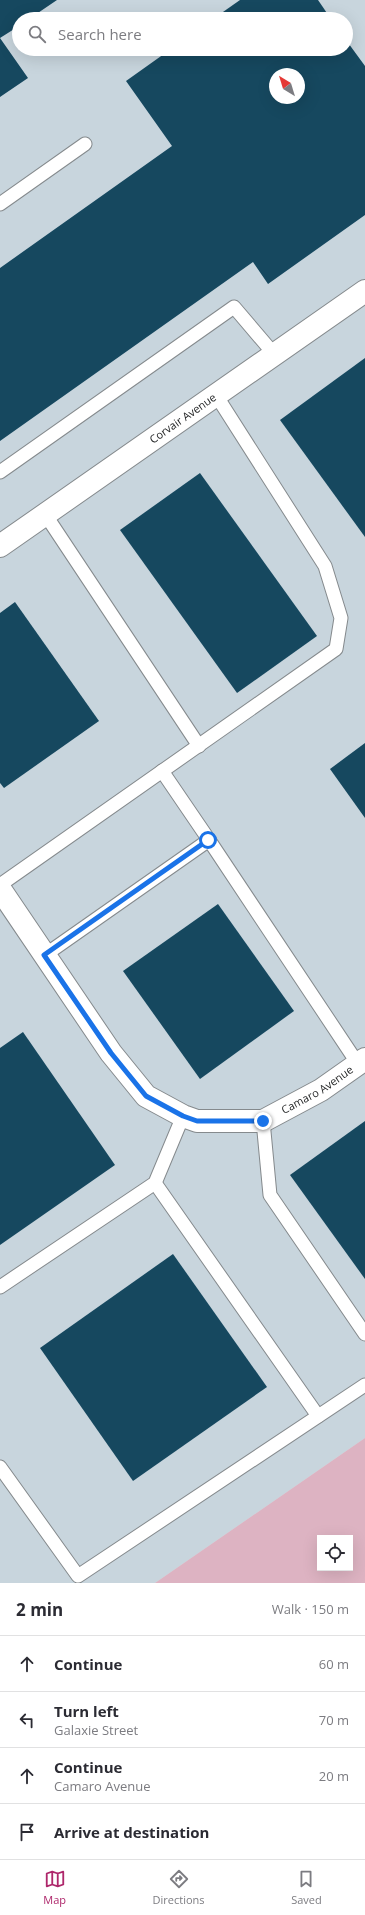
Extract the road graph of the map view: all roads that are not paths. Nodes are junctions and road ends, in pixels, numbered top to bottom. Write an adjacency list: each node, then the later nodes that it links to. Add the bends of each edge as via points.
1 (85, 144): 2 (lane)
2 (0, 204)
3 (365, 291): 4 (street, Corvair Avenue)
4 (274, 354): 5 (street, Corvair Avenue); 6 (lane, via 234,307)
5 (216, 395): 7 (street, Corvair Avenue); 9 (lane, via 325,566 341,618 336,649)
6 (0, 472)
7 (45, 514): 8 (street, Corvair Avenue); 9 (lane)
8 (0, 546)
9 (199, 746): 10 (lane)
10 (162, 771): 11 (lane); 12 (lane)
11 (208, 840): 14 (lane); 15 (lane)
12 (0, 885)
13 (0, 889): 14 (street)
14 (44, 955): 16 (street, via 111,1053 146,1096)
15 (361, 1062): 17 (street, Camaro Avenue, via 321,1090)
16 (190, 1119): 17 (street, Camaro Avenue); 18 (lane)
17 (263, 1121): 20 (lane, via 270,1195)
18 (155, 1183): 19 (lane); 22 (lane)
19 (0, 1287)
20 (365, 1334)
21 (365, 1385): 22 (lane)
22 (318, 1416): 23 (lane, via 78,1576)
23 (0, 1467)

